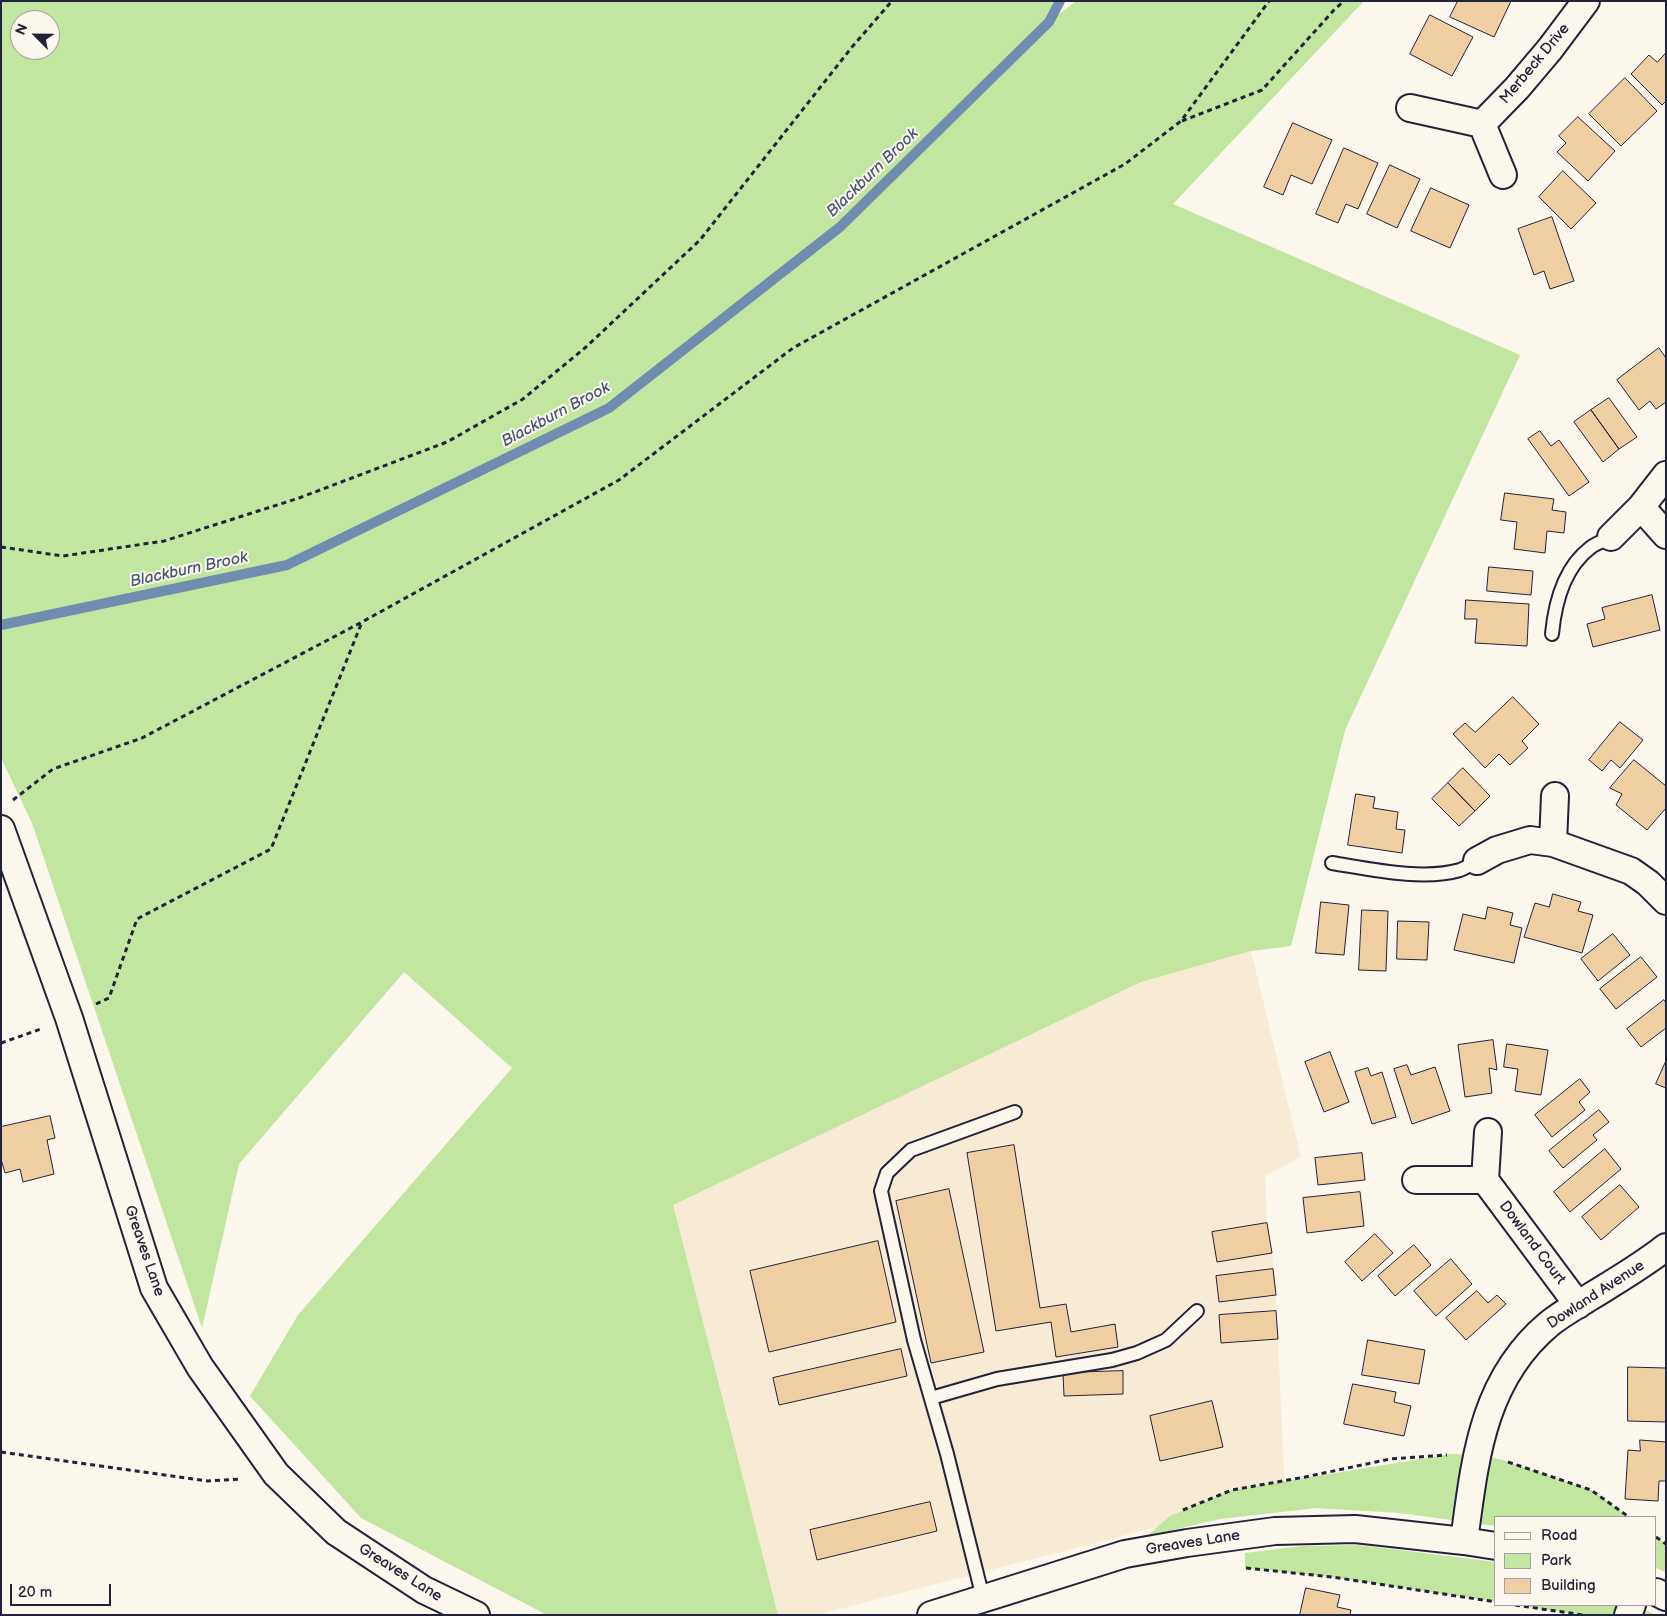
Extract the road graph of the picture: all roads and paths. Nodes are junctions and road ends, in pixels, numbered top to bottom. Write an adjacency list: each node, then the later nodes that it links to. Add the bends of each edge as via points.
1 (892, 1): 13 (path, via 700,240 586,347 523,399 447,442 299,498 164,540 62,556)
2 (1269, 1): 6 (path)
3 (1344, 1): 6 (path, via 1262,90)
4 (1586, 1): 7 (street, Merbeck Drive, via 1539,62)
5 (1410, 108): 7 (street)
6 (1181, 121): 14 (path, via 1125,164 793,348 619,480)
7 (1482, 124): 8 (street)
8 (1503, 175)
9 (1666, 475): 10 (street)
10 (1641, 507): 11 (street); 12 (street)
11 (1666, 535)
12 (1611, 538): 15 (lane, via 1591,547 1573,566 1559,593)
13 (1, 547)
14 (362, 622): 17 (path, via 142,738 53,769); 23 (path, via 271,848 137,919 109,998)
15 (1552, 634)
16 (1555, 796): 19 (street)
17 (9, 804)
18 (1, 829): 23 (street, Greaves Lane)
19 (1553, 843): 20 (street, via 1530,840 1497,850); 22 (street, via 1631,871)
20 (1477, 861): 21 (lane, via 1461,870 1436,875 1388,872)
21 (1332, 863)
22 (1666, 901)
23 (69, 1018): 24 (path); 35 (street, Greaves Lane, via 154,1288 200,1367)
24 (1, 1043)
25 (1015, 1112): 32 (lane, via 911,1150 887,1173 881,1191 914,1340)
26 (1488, 1132): 28 (street)
27 (1416, 1180): 28 (street)
28 (1485, 1180): 30 (street, Dowland Court)
29 (1666, 1247): 30 (street, Dowland Avenue, via 1644,1265)
30 (1578, 1305): 34 (street, Dowland Avenue, via 1550,1323 1510,1368 1486,1419)
31 (1197, 1311): 32 (lane, via 1166,1340 1137,1353 997,1379)
32 (931, 1398): 41 (lane)
33 (1, 1452): 35 (path, via 208,1481)
34 (1477, 1455): 36 (path, via 1390,1459 1232,1490); 37 (path, via 1503,1460 1591,1490); 38 (street, Dowland Avenue)
35 (276, 1474): 44 (street, Greaves Lane, via 336,1532 424,1590)
36 (1178, 1512)
37 (1627, 1516)
38 (1464, 1540): 39 (street, Greaves Lane); 41 (street, Greaves Lane, via 1356,1529 1275,1531 1125,1554)
39 (1494, 1546)
40 (1245, 1568): 42 (path, via 1332,1577)
41 (983, 1598): 45 (street, Greaves Lane)
42 (1494, 1602)
43 (1523, 1606): 46 (path)
44 (476, 1615)
45 (931, 1615)
46 (1583, 1615)

